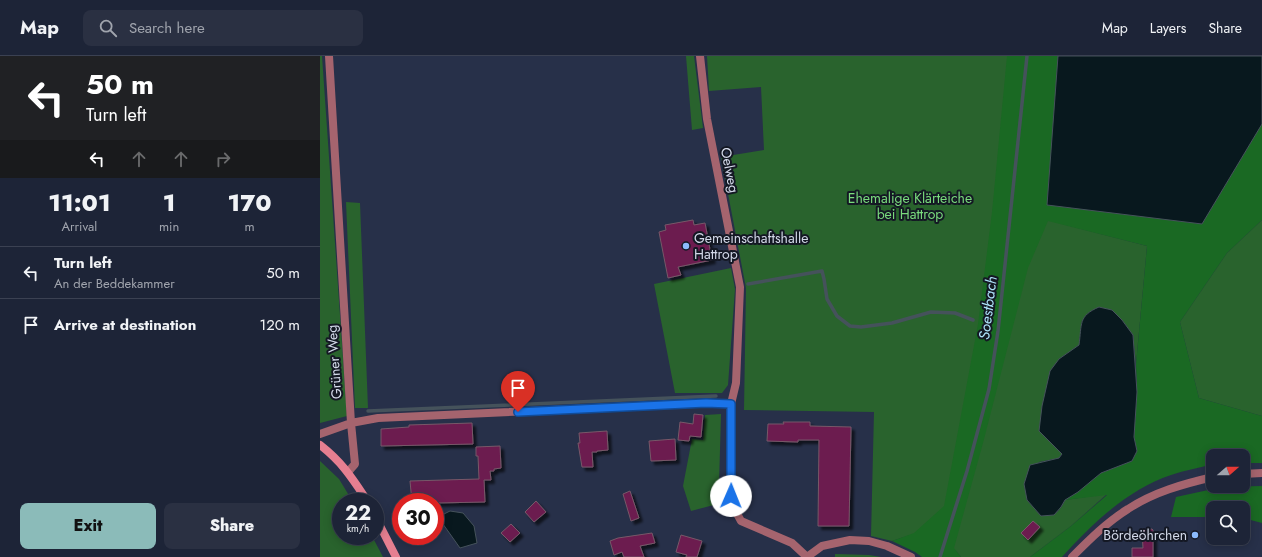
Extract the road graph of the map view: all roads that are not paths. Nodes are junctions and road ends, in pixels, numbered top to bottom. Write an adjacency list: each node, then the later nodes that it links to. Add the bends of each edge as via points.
1 (329, 56): 4 (street, Grüner Weg)
2 (700, 56): 3 (street, Oelweg, via 707,119 740,287 736,383)
3 (731, 404): 4 (street, via 378,418); 14 (street, Oelweg, via 731,496 735,510 741,521 792,544)
4 (351, 423): 5 (street); 7 (street, Grüner Weg, via 355,464)
5 (320, 434)
6 (320, 445): 7 (main road)
7 (348, 472): 11 (main road)
8 (1262, 473): 9 (street)
9 (1250, 474)
10 (1206, 479): 16 (street, via 1181,485 1127,509)
11 (362, 493)
12 (384, 534): 13 (main road)
13 (396, 557)
14 (807, 557): 15 (street, via 822,546 850,540 869,541)
15 (912, 557)
16 (1072, 557)

